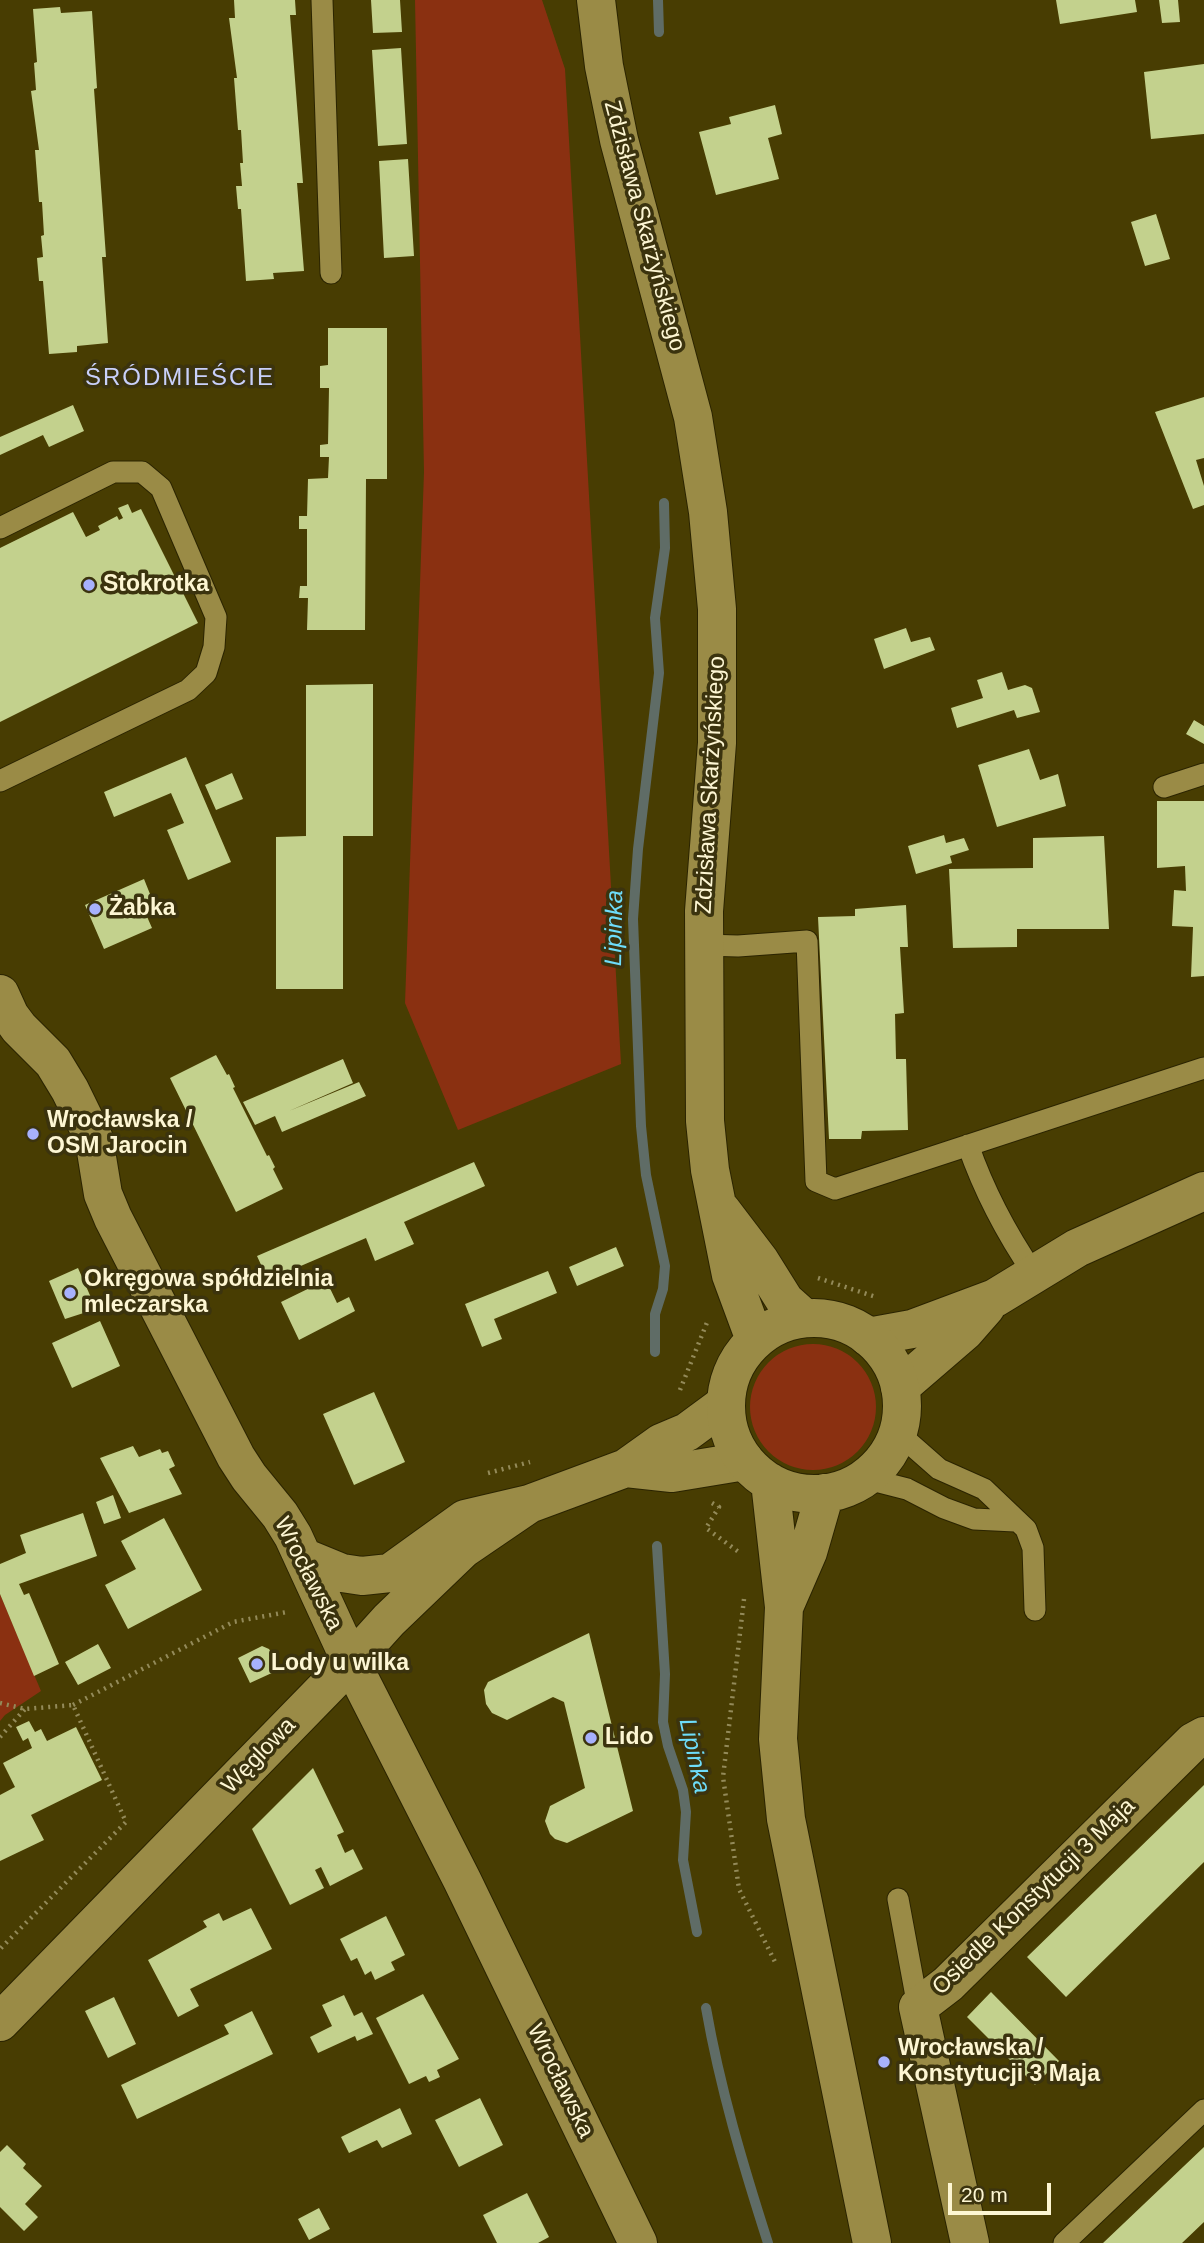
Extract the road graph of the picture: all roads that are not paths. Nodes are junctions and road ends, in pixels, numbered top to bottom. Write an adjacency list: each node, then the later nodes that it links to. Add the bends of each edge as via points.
1 (321, 0): 3 (lane)
2 (596, 0): 8 (street, Zdzisława Skarżyńskiego, via 619,139 693,417 708,512 717,609 717,743)
3 (331, 273)
4 (0, 528): 6 (lane, via 113,472 142,472 161,488 216,617 206,673 188,690)
5 (1204, 774): 7 (lane)
6 (0, 780)
7 (1164, 787)
8 (704, 945): 11 (lane, via 807,941 816,1181 835,1189); 13 (street, Zdzisława Skarżyńskiego, via 705,1121)
9 (0, 994): 28 (street, Wrocławska, via 10,1016 66,1082 94,1139 103,1194 113,1218 236,1457 280,1515)
10 (1204, 1068): 11 (lane)
11 (968, 1145): 14 (lane, via 984,1190)
12 (1204, 1191): 14 (street, via 1077,1248)
13 (717, 1204): 16 (street, Zdzisława Skarżyńskiego, via 785,1301); 18 (street, Zdzisława Skarżyńskiego, via 731,1275)
14 (1034, 1274): 15 (street)
15 (995, 1298): 17 (street, via 920,1326); 19 (street, via 965,1331)
16 (804, 1318): 17 (street, via 849,1325); 18 (street)
17 (868, 1337): 19 (street, via 888,1359)
18 (755, 1340): 20 (street, via 729,1380)
19 (900, 1387): 21 (street)
20 (725, 1404): 22 (street, Węglowa); 23 (street, via 734,1444)
21 (898, 1433): 24 (street, via 885,1459); 27 (lane, via 939,1469 984,1489)
22 (626, 1468): 23 (street, Węglowa, via 672,1473); 26 (street, Węglowa)
23 (758, 1472): 25 (street, via 797,1493); 29 (street)
24 (864, 1478): 25 (street); 27 (lane, via 907,1489 974,1519)
25 (825, 1493): 29 (street, via 808,1552)
26 (529, 1503): 28 (street, Węglowa, via 466,1519 390,1573 342,1573); 31 (street, Węglowa, via 463,1549)
27 (1015, 1521): 30 (lane, via 1026,1529 1033,1548)
28 (303, 1557): 31 (street, Wrocławska)
29 (784, 1607): 38 (street, via 778,1739 786,1819)
30 (1035, 1610)
31 (351, 1662): 35 (street, Węglowa); 37 (street, Wrocławska)
32 (1204, 1736): 34 (street, Osiedle Konstytucji 3 Maja, via 948,1984)
33 (898, 1899): 34 (lane)
34 (918, 2007): 39 (street, Osiedle Konstytucji 3 Maja)
35 (0, 2022)
36 (1204, 2110): 40 (lane)
37 (638, 2243)
38 (872, 2243)
39 (970, 2243)
40 (1064, 2243)

